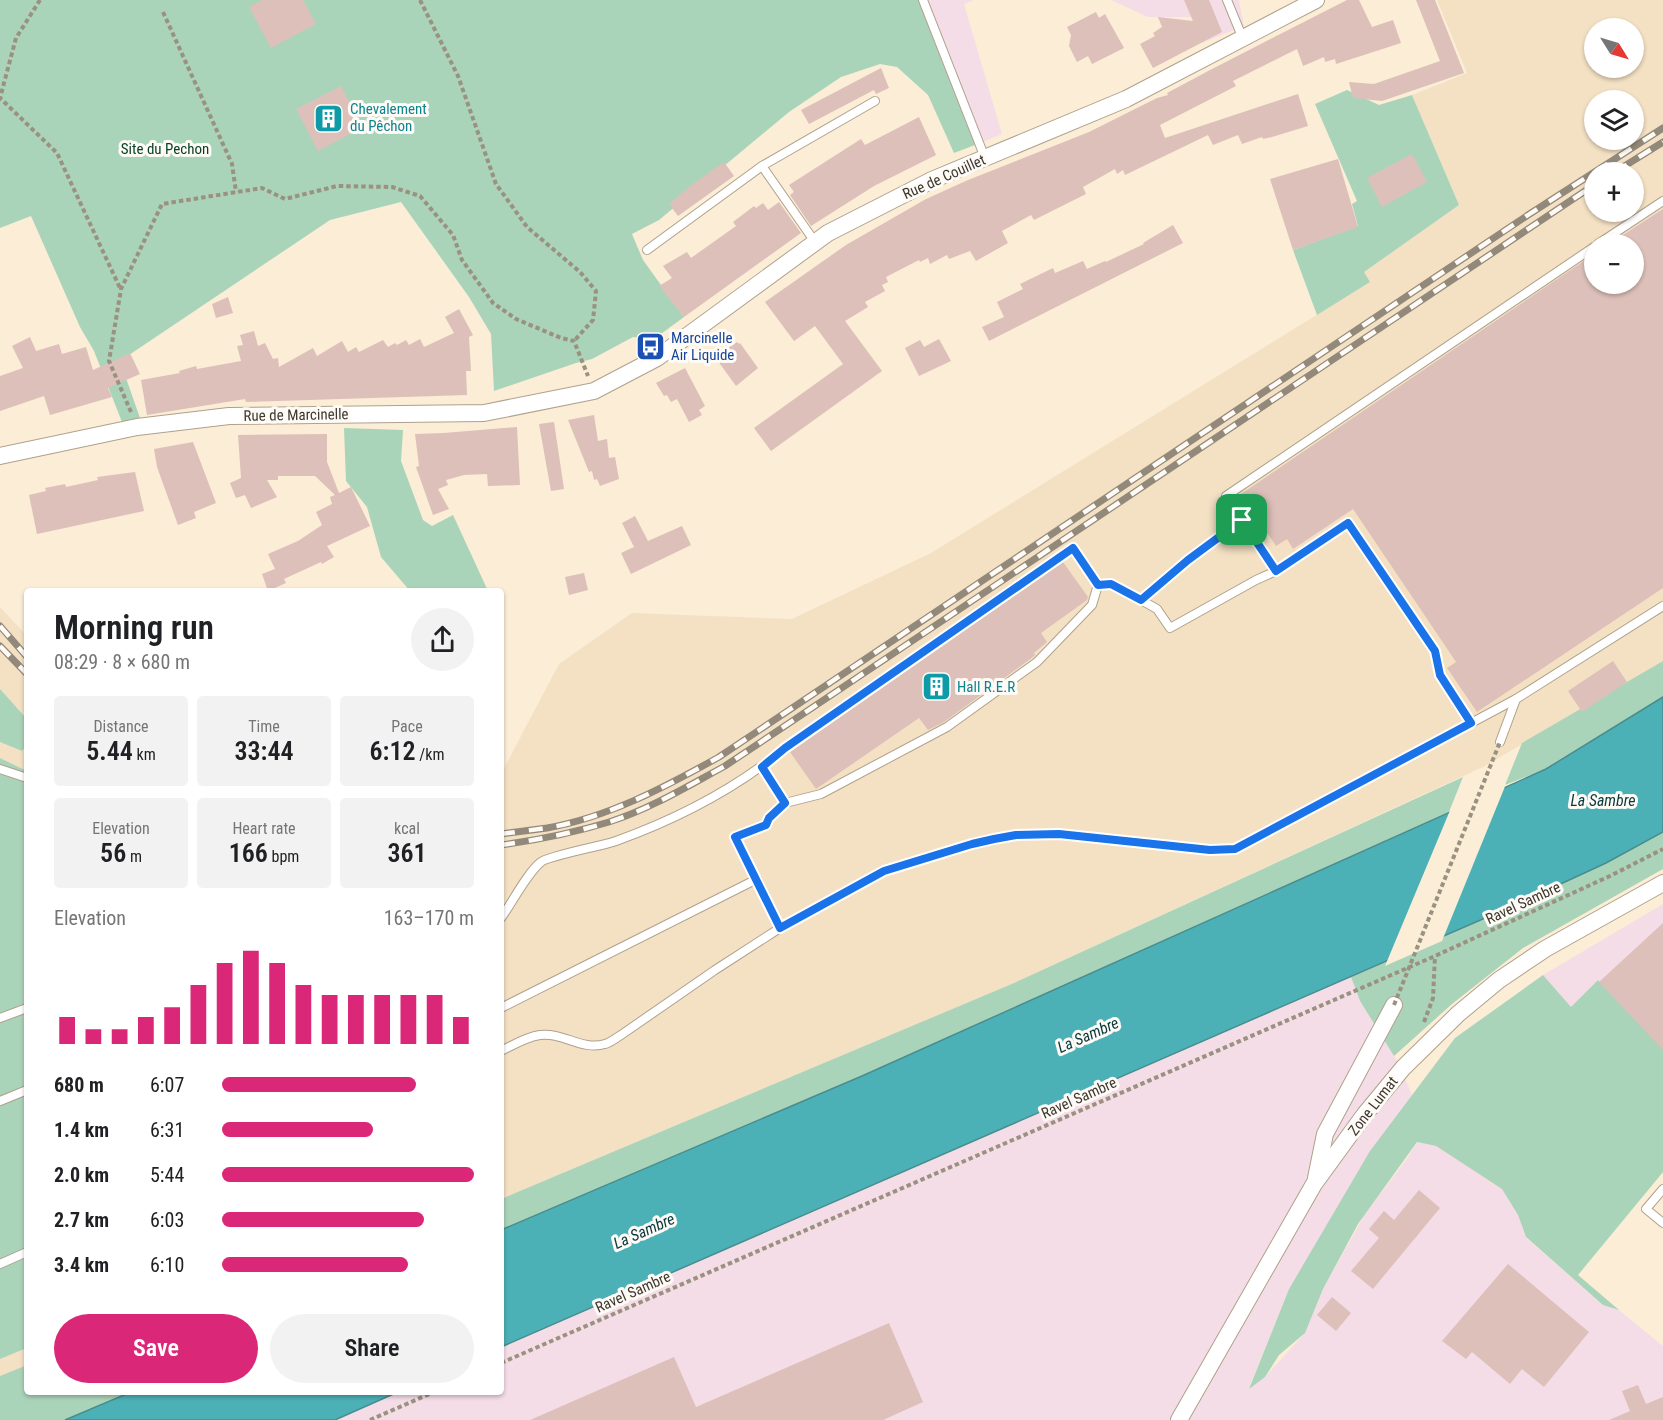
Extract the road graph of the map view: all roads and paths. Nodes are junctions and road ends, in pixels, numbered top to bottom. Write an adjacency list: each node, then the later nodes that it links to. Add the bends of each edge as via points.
1 (40, 0): 17 (path, via 16,38 0,98 57,153)
2 (420, 0): 18 (path, via 458,76 496,184 527,227 580,272 596,291 593,320)
3 (923, 0): 9 (lane)
4 (1227, 0): 7 (lane)
5 (1316, 0): 7 (street, Rue de Couillet)
6 (163, 12): 11 (path, via 232,164)
7 (1243, 39): 9 (street, Rue de Couillet, via 1126,99)
8 (875, 101): 10 (lane)
9 (985, 158): 14 (street, Rue de Couillet, via 932,180)
10 (762, 166): 14 (lane); 15 (lane)
11 (236, 192): 17 (path, via 162,204); 18 (path, via 262,188 285,199 336,186 381,186 420,196 453,235 462,260 493,303 516,319)
12 (1663, 201): 13 (lane)
13 (1613, 234)
14 (815, 242): 19 (street, Rue de Couillet, via 657,358)
15 (647, 250)
16 (1584, 254): 22 (lane, via 1226,496)
17 (121, 288): 20 (path, via 109,361)
18 (574, 341): 19 (path)
19 (594, 391): 20 (street, Rue de Marcinelle, via 484,413 229,416)
20 (137, 427): 21 (street, Rue de Marcinelle)
21 (0, 456)
22 (1242, 520): 23 (lane); 25 (lane)
23 (1276, 571): 25 (lane, via 1170,628 1157,609); 28 (lane, via 1348,523 1435,651 1440,675)
24 (1098, 585): 25 (lane, via 1111,584); 30 (lane, via 1073,548); 33 (lane, via 1092,605 1037,662 947,727 820,794)
25 (1141, 600)
26 (1663, 606): 27 (lane)
27 (1516, 699): 28 (lane); 29 (lane)
28 (1471, 723): 38 (lane, via 1235,849 1210,850 1059,834 1016,835 884,871)
29 (1500, 742): 40 (path, bridge)
30 (762, 767): 33 (lane); 37 (lane, via 710,800 645,830 545,859)
31 (0, 769): 32 (lane)
32 (24, 777)
33 (785, 803): 35 (path, via 766,825 735,837)
34 (1663, 849): 39 (path, Ravel Sambre)
35 (757, 879): 38 (lane); 41 (lane)
36 (1663, 884): 44 (street, Zone Lumat, via 1545,949 1499,980)
37 (504, 914)
38 (780, 928): 45 (lane, via 605,1044 590,1046 541,1035)
39 (1435, 956): 44 (path, via 1434,998 1422,1026); 53 (path, Ravel Sambre)
40 (1394, 1005): 48 (street, via 1325,1134)
41 (504, 1006)
42 (24, 1009): 43 (lane)
43 (0, 1018)
44 (1432, 1039): 48 (street, Zone Lumat, via 1365,1114)
45 (504, 1050)
46 (24, 1091): 47 (lane)
47 (0, 1101)
48 (1314, 1184): 56 (street, Zone Lumat)
49 (1663, 1189): 50 (lane, via 1646,1209)
50 (1663, 1223)
51 (24, 1253): 52 (lane)
52 (0, 1264)
53 (504, 1362)
54 (427, 1395): 55 (path)
55 (370, 1420)
56 (1179, 1420)

